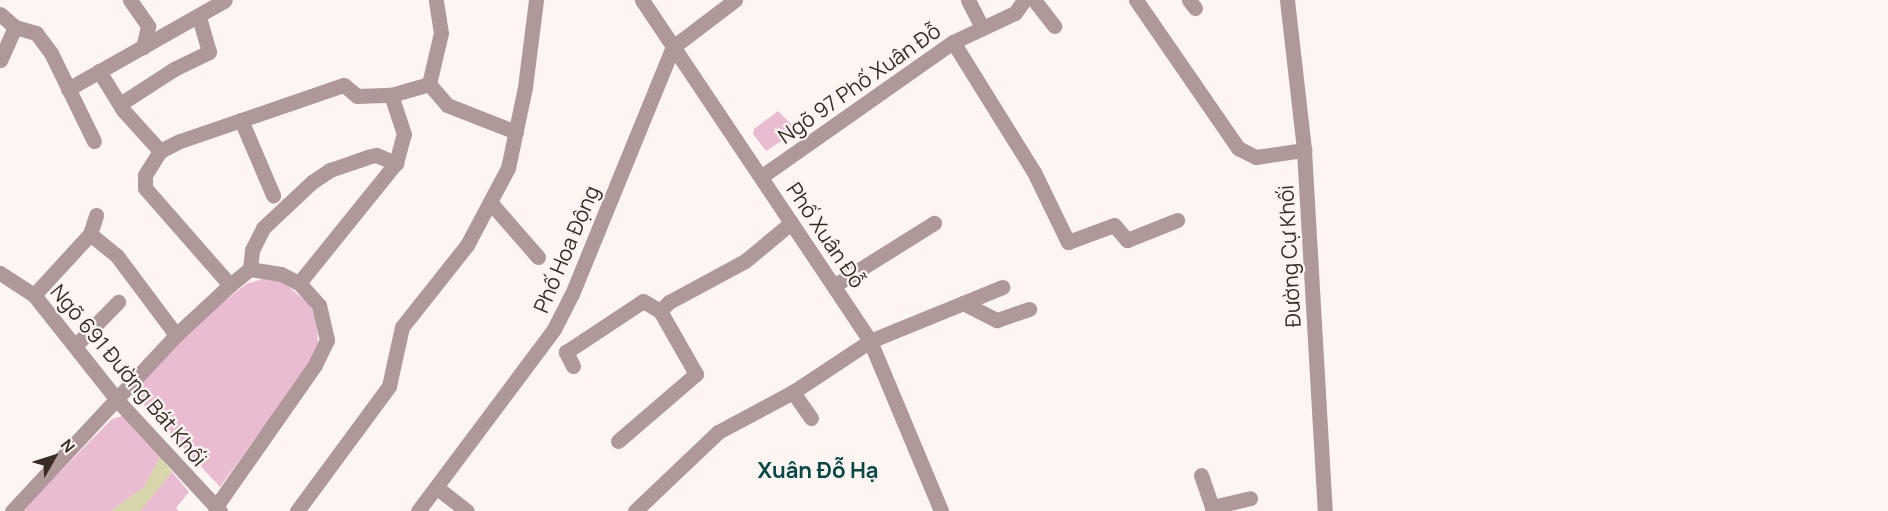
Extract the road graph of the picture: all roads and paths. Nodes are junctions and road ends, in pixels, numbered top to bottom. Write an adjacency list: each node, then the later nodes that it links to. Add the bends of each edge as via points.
1 (130, 0): 17 (street, via 148,26)
2 (225, 0): 12 (street)
3 (436, 0): 23 (street, via 441,33)
4 (536, 0): 28 (street)
5 (642, 0): 18 (street, Phố Xuân Đỗ)
6 (735, 0): 18 (street)
7 (968, 0): 15 (street)
8 (1137, 0): 30 (street, via 1238,148 1256,157)
9 (1287, 0): 30 (street, Đường Cự Khối)
10 (1025, 4): 13 (street); 15 (street, Ngõ 97 Phố Xuân Đỗ)
11 (0, 14): 14 (street)
12 (199, 16): 17 (street); 26 (street, via 209,52)
13 (1054, 26)
14 (15, 27): 19 (street); 24 (street, via 36,33 51,53)
15 (982, 28): 16 (street, Ngõ 97 Phố Xuân Đỗ)
16 (953, 42): 33 (street, Ngõ 97 Phố Xuân Đỗ); 37 (street, via 1034,172 1068,242 1114,225 1127,240)
17 (143, 47): 21 (street)
18 (673, 47): 20 (street, Phố Xuân Đỗ); 22 (street, Phố Hoa Động)
19 (0, 60)
20 (690, 70): 22 (street); 33 (street, Phố Xuân Đỗ)
21 (99, 71): 24 (street); 26 (street)
22 (662, 74): 62 (street, Phố Hoa Động, via 554,329)
23 (429, 84): 25 (street); 28 (street, via 447,105)
24 (68, 89): 29 (street)
25 (391, 95): 27 (street, via 357,96 344,85); 32 (street, via 404,134)
26 (120, 104): 31 (street)
27 (241, 120): 31 (street); 34 (street)
28 (516, 132): 35 (street, via 508,168)
29 (94, 141)
30 (1304, 150): 71 (street, Đường Cự Khối)
31 (160, 152): 45 (street, via 145,175 145,188)
32 (396, 163): 42 (street, via 376,155 367,157 330,170 312,182 263,228 252,250); 44 (street)
33 (762, 176): 38 (street, Phố Xuân Đỗ)
34 (273, 195)
35 (490, 202): 41 (street); 66 (street, via 467,245 402,327 389,386)
36 (96, 215): 40 (street)
37 (1177, 220)
38 (791, 223): 46 (street, Phố Xuân Đỗ); 52 (street, via 745,261)
39 (934, 223): 46 (street)
40 (90, 234): 48 (street); 53 (street, via 117,256)
41 (538, 257)
42 (250, 269): 44 (street, via 281,274); 45 (street)
43 (0, 273): 48 (street, Ngõ 691 Đường Bát Khối)
44 (300, 283): 64 (street, via 319,305 327,340 315,365)
45 (230, 285): 53 (street)
46 (835, 285): 54 (street, Phố Xuân Đỗ)
47 (1002, 287): 50 (street)
48 (34, 295): 55 (street, Ngõ 691 Đường Bát Khối)
49 (118, 302): 55 (street)
50 (963, 303): 51 (street, via 997,320); 54 (street)
51 (1029, 309)
52 (660, 311): 56 (street, via 643,301 566,352); 60 (street, via 696,374)
53 (176, 335): 58 (street)
54 (870, 341): 57 (street); 70 (street, Phố Xuân Đỗ)
55 (75, 346): 58 (street, Ngõ 691 Đường Bát Khối)
56 (573, 366)
57 (793, 392): 59 (street); 69 (street, via 718,432)
58 (118, 401): 64 (street, Ngõ 691 Đường Bát Khối); 65 (street)
59 (811, 418)
60 (618, 441)
61 (1201, 475): 63 (street, via 1212,507)
62 (436, 488): 67 (street, Phố Hoa Động); 68 (street)
63 (1250, 498)
64 (218, 510)
65 (12, 511)
66 (297, 511)
67 (418, 511)
68 (467, 511)
69 (634, 511)
70 (941, 511)
71 (1325, 511)

